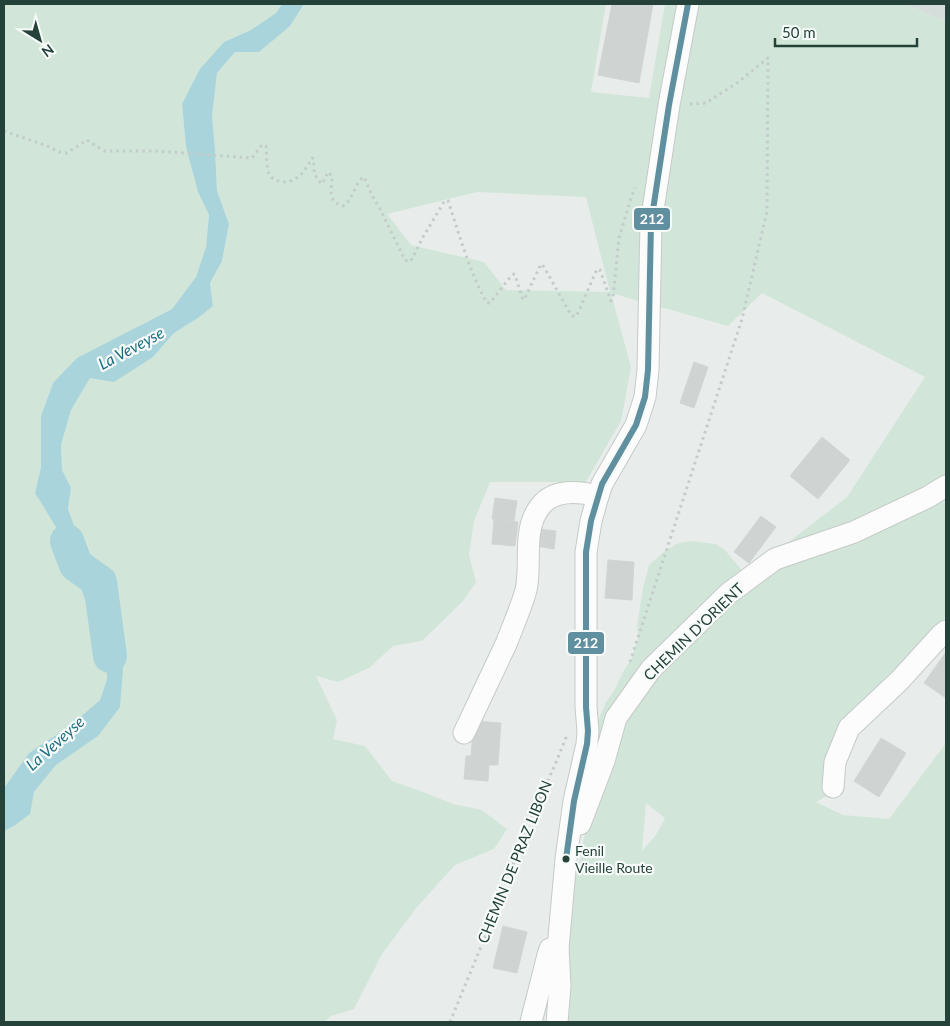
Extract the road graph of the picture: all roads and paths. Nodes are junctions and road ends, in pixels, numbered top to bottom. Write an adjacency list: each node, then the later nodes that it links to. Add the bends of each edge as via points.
1 (688, 4): 2 (street)
2 (669, 105): 4 (street); 8 (path, via 706,103 768,58 767,211 742,320)
3 (4, 131): 4 (path, via 67,153 87,140 104,151 252,158 262,145 266,146 268,172 272,178 289,182 305,171 312,158 313,171 320,183 328,172 332,176 330,188 337,204 346,204 364,177 405,260 409,262 447,200 477,284 488,303 514,274 524,300 541,264 575,317 597,269 611,301 619,238 632,195 638,182)
4 (658, 175): 6 (street, via 651,223 645,396 636,426)
5 (946, 486): 12 (street, CHEMIN D'ORIENT, via 854,532 775,559 728,594 652,669 616,718 604,761)
6 (598, 496): 10 (street, via 569,492 552,497 539,507 532,520 526,589 515,623); 12 (street, via 586,552 587,744 574,801)
7 (946, 631): 11 (street, via 849,728 835,762)
8 (627, 671)
9 (568, 731): 14 (path, CHEMIN DE PRAZ LIBON)
10 (464, 734)
11 (833, 787)
12 (566, 859): 13 (street)
13 (558, 948): 15 (street, via 550,949); 16 (street, via 560,986)
14 (450, 1022)
15 (532, 1022)
16 (557, 1022)

